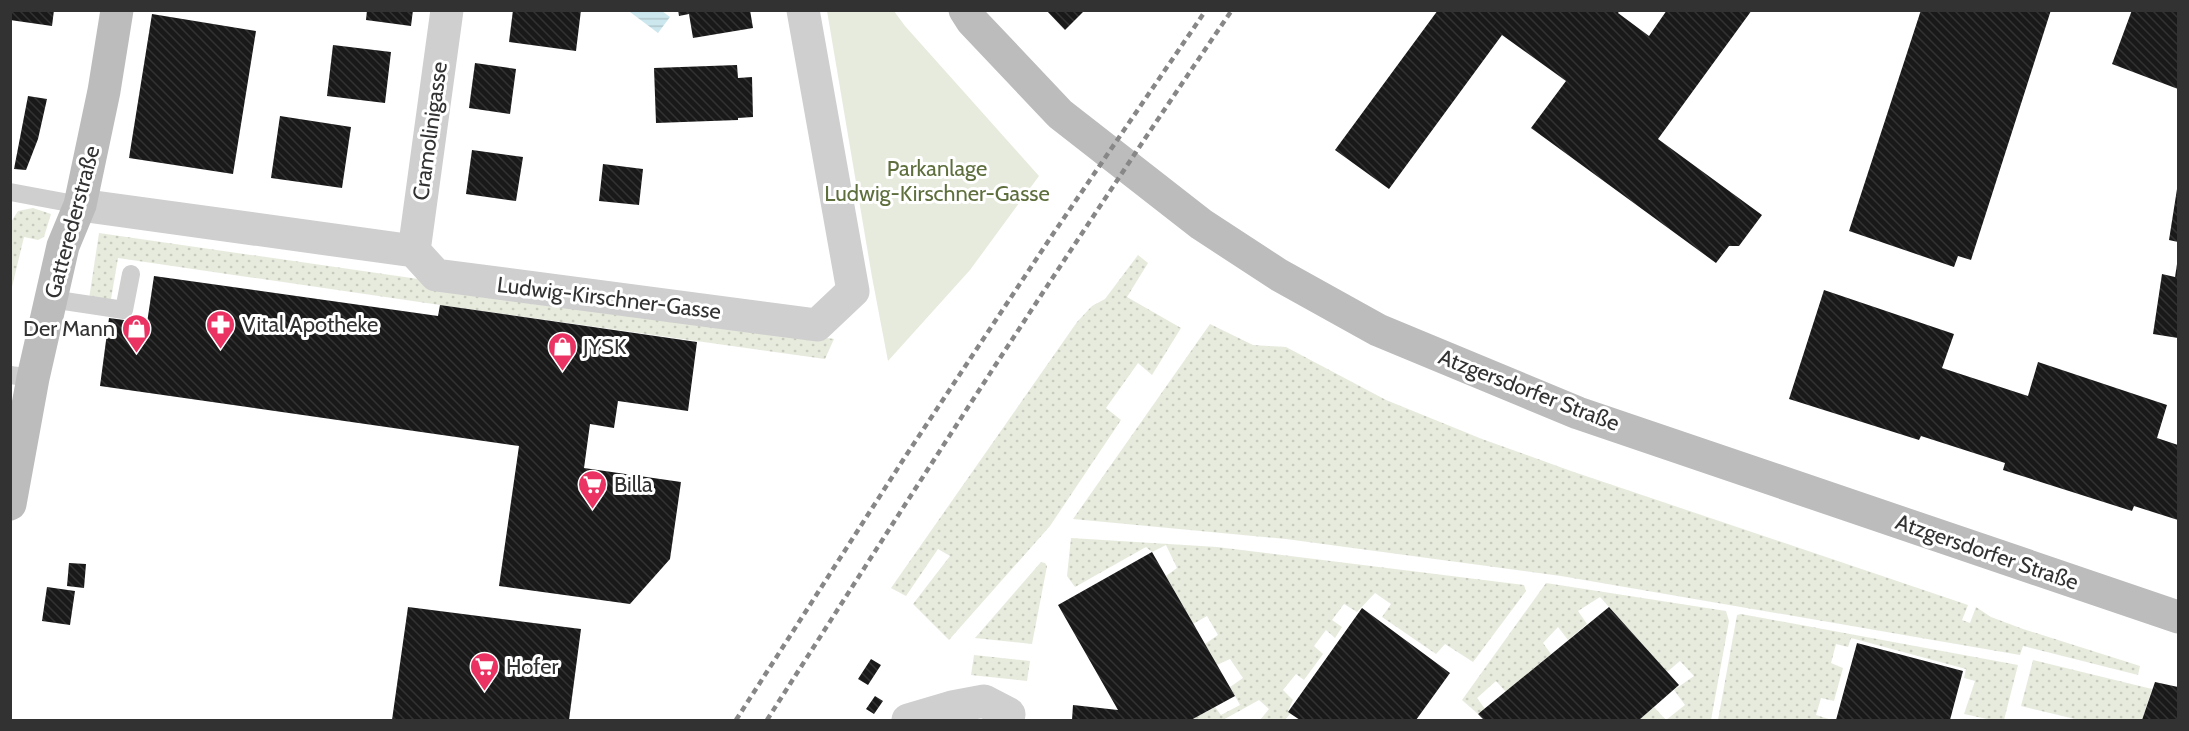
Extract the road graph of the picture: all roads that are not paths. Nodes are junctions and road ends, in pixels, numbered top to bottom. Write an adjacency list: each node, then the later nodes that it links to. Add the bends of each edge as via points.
1 (117, 10): 6 (street, Gatterederstraße)
2 (447, 10): 7 (street, Cramolinigasse)
3 (803, 10): 7 (street, Ludwig-Kirschner-Gasse, via 853,291 818,325 436,275)
4 (965, 10): 13 (street, Atzgersdorfer Straße, via 1060,114 1201,224 1278,275 1378,330 1578,413)
5 (10, 192): 6 (lane)
6 (80, 205): 7 (street); 9 (street, Gatterederstraße, via 63,246)
7 (414, 251)
8 (131, 274): 9 (lane, via 124,310)
9 (51, 299): 10 (street, Gatterederstraße)
10 (22, 376): 11 (street, Gatterederstraße)
11 (13, 469): 12 (street, Gatterederstraße)
12 (10, 504)
13 (2178, 617)
14 (952, 714): 15 (street); 16 (street, via 984,701 1009,714)
15 (908, 720)
16 (1008, 720)

